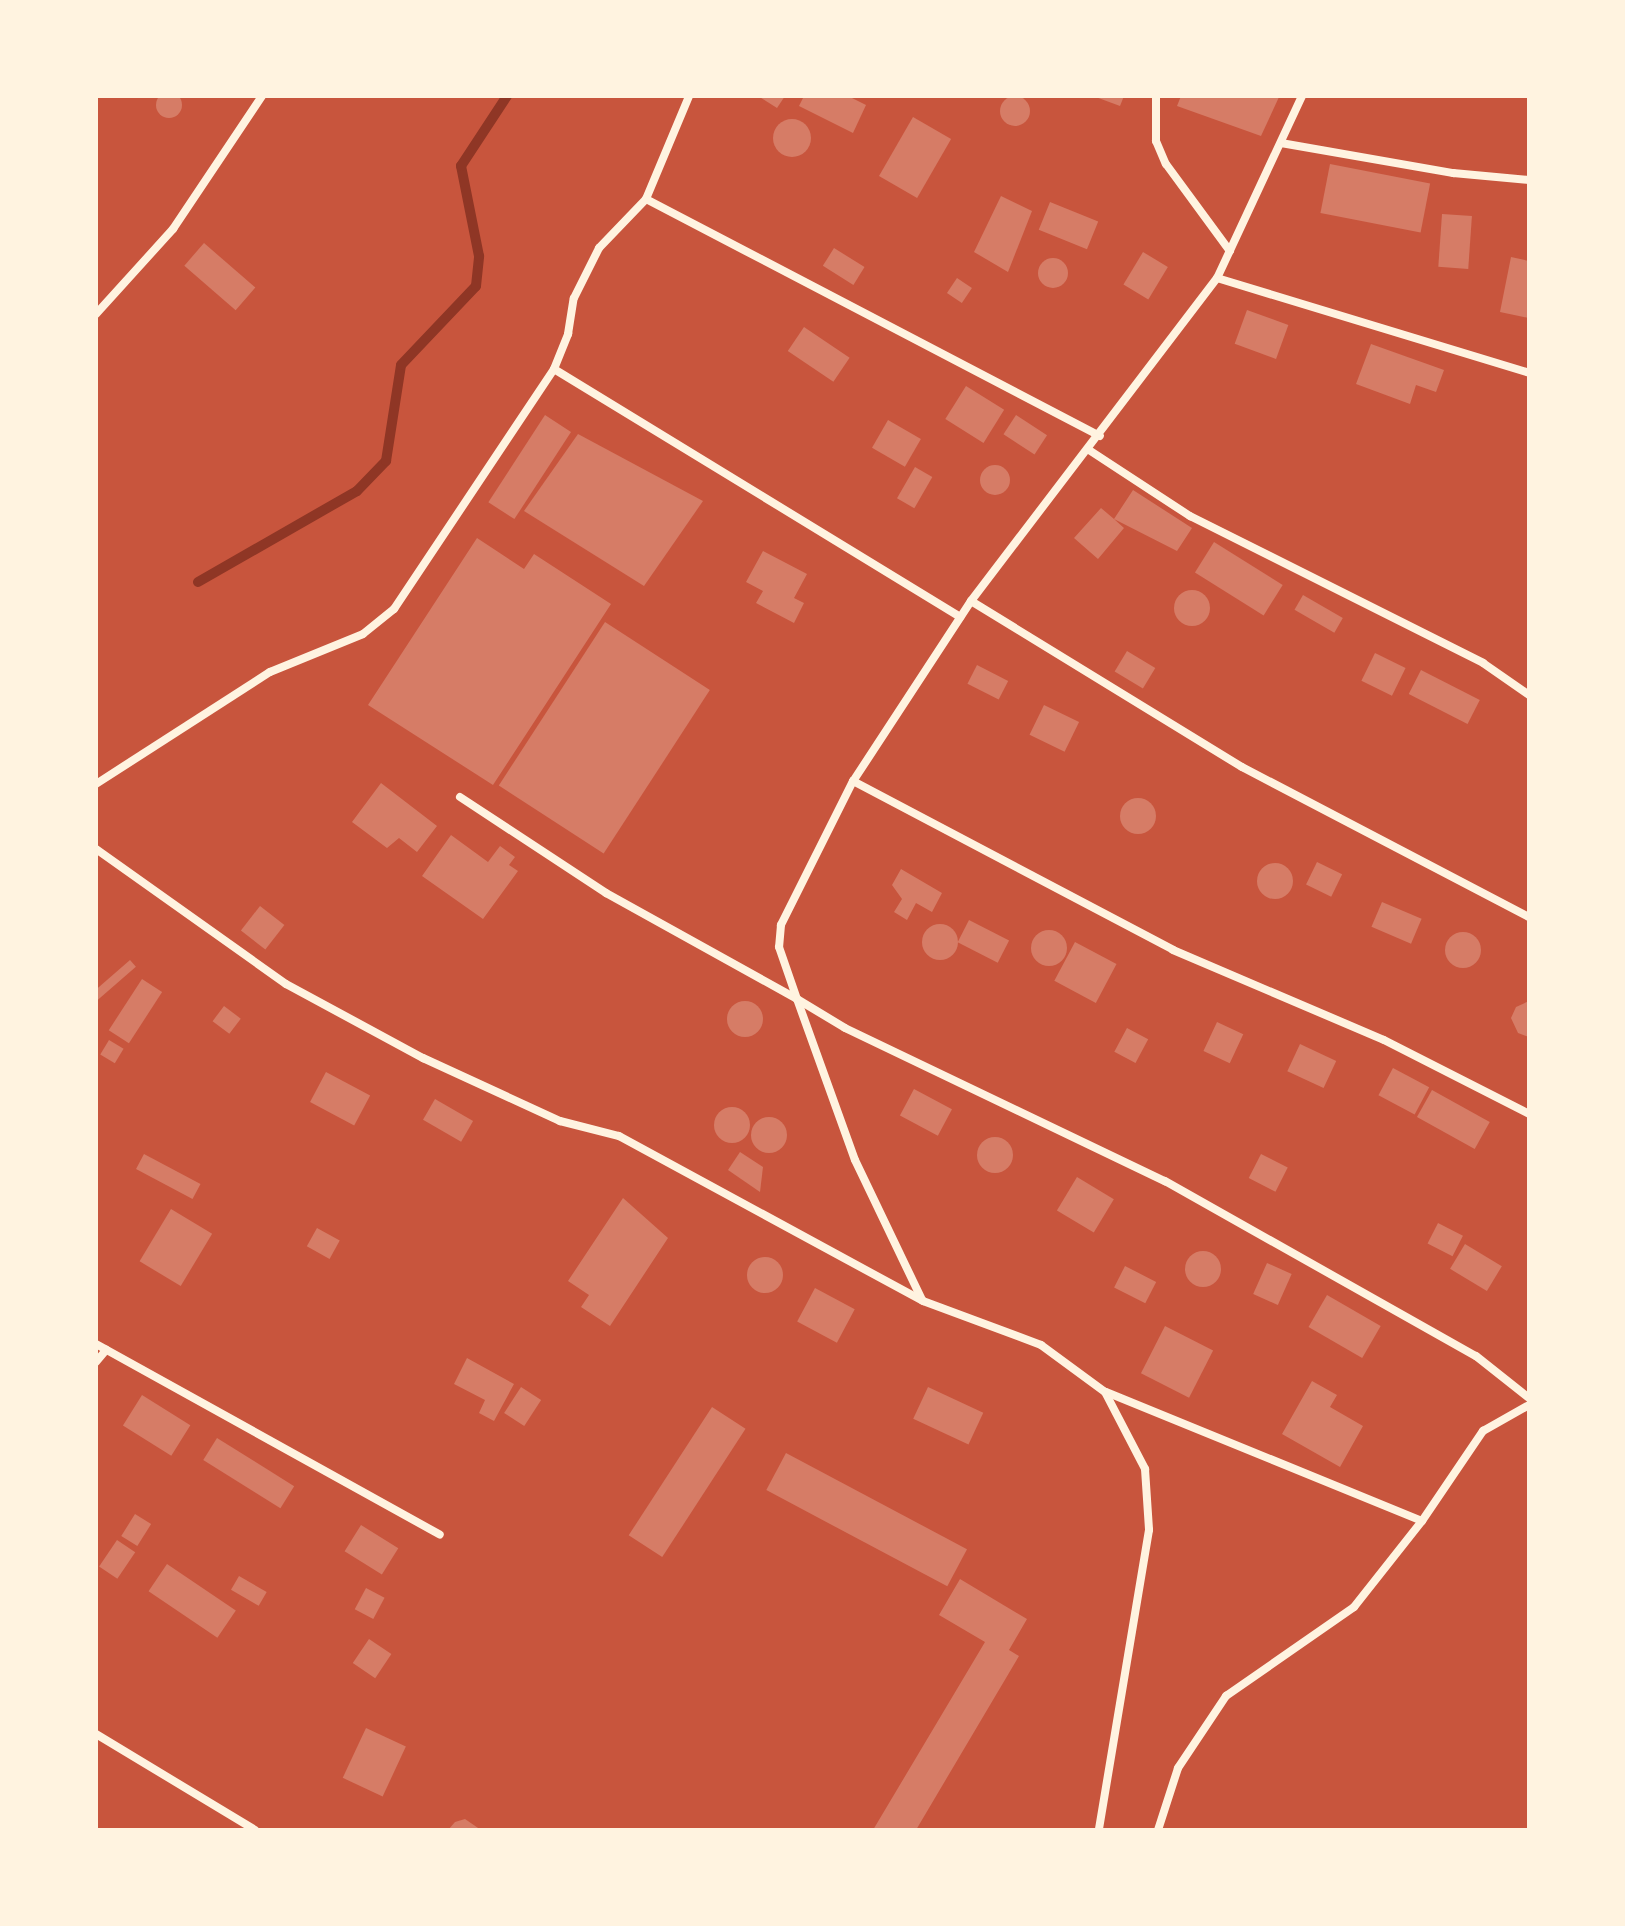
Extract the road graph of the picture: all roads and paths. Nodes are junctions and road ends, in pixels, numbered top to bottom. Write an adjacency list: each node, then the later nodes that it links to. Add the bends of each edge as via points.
1 (262, 96): 10 (street, via 173,229)
2 (689, 96): 7 (street)
3 (1156, 96): 8 (street, via 1156,141 1166,164)
4 (1302, 96): 5 (street)
5 (1281, 143): 6 (street, via 1453,173); 8 (street)
6 (1529, 180)
7 (646, 199): 11 (street, via 599,248 574,298); 13 (street)
8 (1230, 251): 9 (street)
9 (1217, 278): 12 (street); 13 (street)
10 (96, 314)
11 (554, 369): 16 (street); 19 (street, via 394,609 363,634 270,672)
12 (1529, 373)
13 (1100, 436): 14 (street)
14 (1089, 450): 15 (street); 17 (street, via 1190,516 1483,663)
15 (971, 601): 16 (street); 22 (street, via 1242,767)
16 (960, 617): 18 (street)
17 (1529, 695)
18 (853, 781): 23 (street, via 781,925 779,947); 24 (street, via 1173,950 1384,1040)
19 (96, 784)
20 (460, 797): 23 (street, via 606,893)
21 (96, 849): 25 (street, via 286,984 423,1058 560,1121 619,1136)
22 (1529, 917)
23 (797, 999): 25 (street, via 855,1160); 30 (street, via 1009,1110 1178,1188 1476,1356)
24 (1529, 1114)
25 (923, 1301): 29 (street, via 1041,1345)
26 (96, 1344): 27 (street)
27 (106, 1350): 28 (street); 33 (street)
28 (96, 1362)
29 (1105, 1392): 32 (street); 36 (street, via 1145,1469 1149,1530)
30 (1529, 1398)
31 (1529, 1405): 32 (street, via 1483,1431)
32 (1422, 1521): 37 (street, via 1354,1607 1226,1696 1178,1768)
33 (440, 1535)
34 (96, 1734): 35 (street)
35 (255, 1830)
36 (1099, 1830)
37 (1158, 1830)

